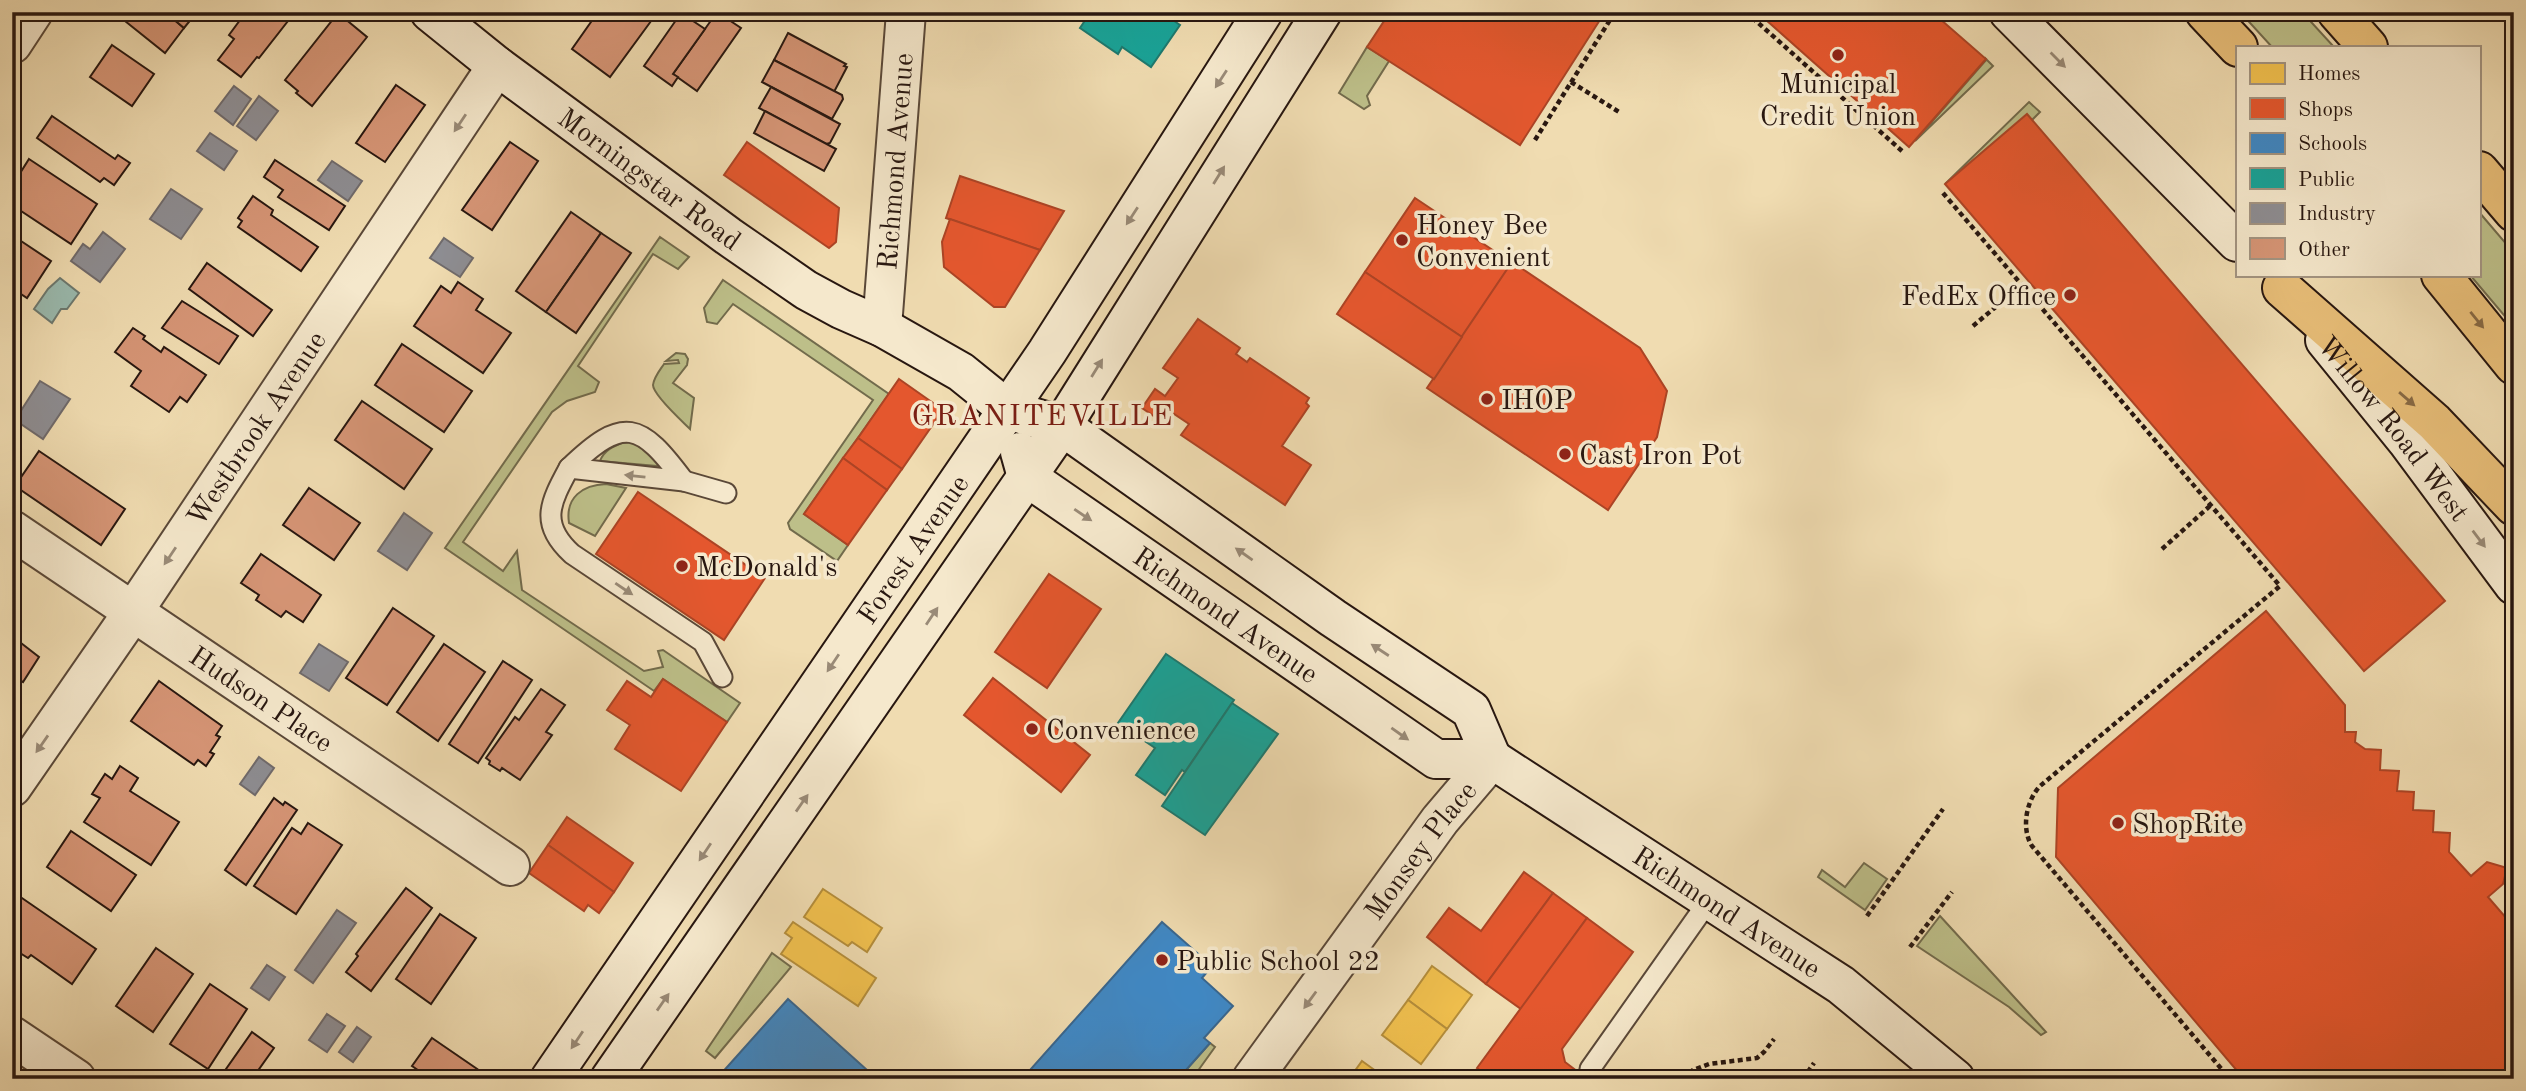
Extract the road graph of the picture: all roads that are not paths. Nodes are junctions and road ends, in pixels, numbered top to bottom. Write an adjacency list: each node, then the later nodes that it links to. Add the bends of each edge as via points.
1 (33, 12): 9 (main road)
2 (430, 12): 12 (main road, Morningstar Road)
3 (906, 12): 18 (main road, Richmond Avenue)
4 (1263, 12): 20 (main road, Forest Avenue, one-way to 20)
5 (1322, 12): 21 (main road, Forest Avenue, one-way to 5)
6 (2009, 12): 15 (main road, one-way to 15)
7 (2205, 12): 10 (highway)
8 (2336, 12): 11 (highway)
9 (12, 44)
10 (2237, 46)
11 (2367, 46)
12 (497, 66): 18 (main road, Morningstar Road, via 806,290); 29 (main road, Westbrook Avenue, one-way to 29)
13 (2480, 171): 14 (highway)
14 (2514, 212)
15 (2236, 242)
16 (2442, 276): 19 (highway, one-way to 19)
17 (2276, 282): 26 (highway, one-way to 26, via 2434,422); 28 (main road, Willow Road West, one-way to 28, via 2407,441)
18 (882, 327): 20 (main road, Richmond Avenue, via 961,372)
19 (2514, 365)
20 (1007, 410): 21 (main road, Richmond Avenue); 23 (main road); 38 (main road, Forest Avenue, one-way to 38)
21 (1062, 426): 23 (main road, Forest Avenue); 31 (main road, Richmond Avenue, one-way to 21, via 1471,710)
22 (569, 468): 24 (lane, one-way to 22); 24 (lane, via 612,434 628,432 660,448); 30 (lane, one-way to 30, via 550,515 560,544 702,642)
23 (1027, 477): 31 (main road, Richmond Avenue, one-way to 31, via 1436,759); 39 (main road, Forest Avenue, one-way to 23)
24 (684, 481): 25 (lane)
25 (726, 493)
26 (2514, 506)
27 (12, 530): 29 (main road, Hudson Place)
28 (2514, 585)
29 (133, 612): 32 (main road, Westbrook Avenue, one-way to 32); 33 (main road, Hudson Place)
30 (722, 677)
31 (1492, 759): 34 (main road, Richmond Avenue); 40 (main road, Monsey Place, one-way to 40, via 1440,820)
32 (12, 788)
33 (510, 866)
34 (1710, 899): 36 (lane); 41 (main road, Richmond Avenue, via 1841,985)
35 (12, 1036): 37 (main road)
36 (1590, 1069)
37 (76, 1079)
38 (550, 1079)
39 (610, 1079)
40 (1252, 1079)
41 (1955, 1079)

